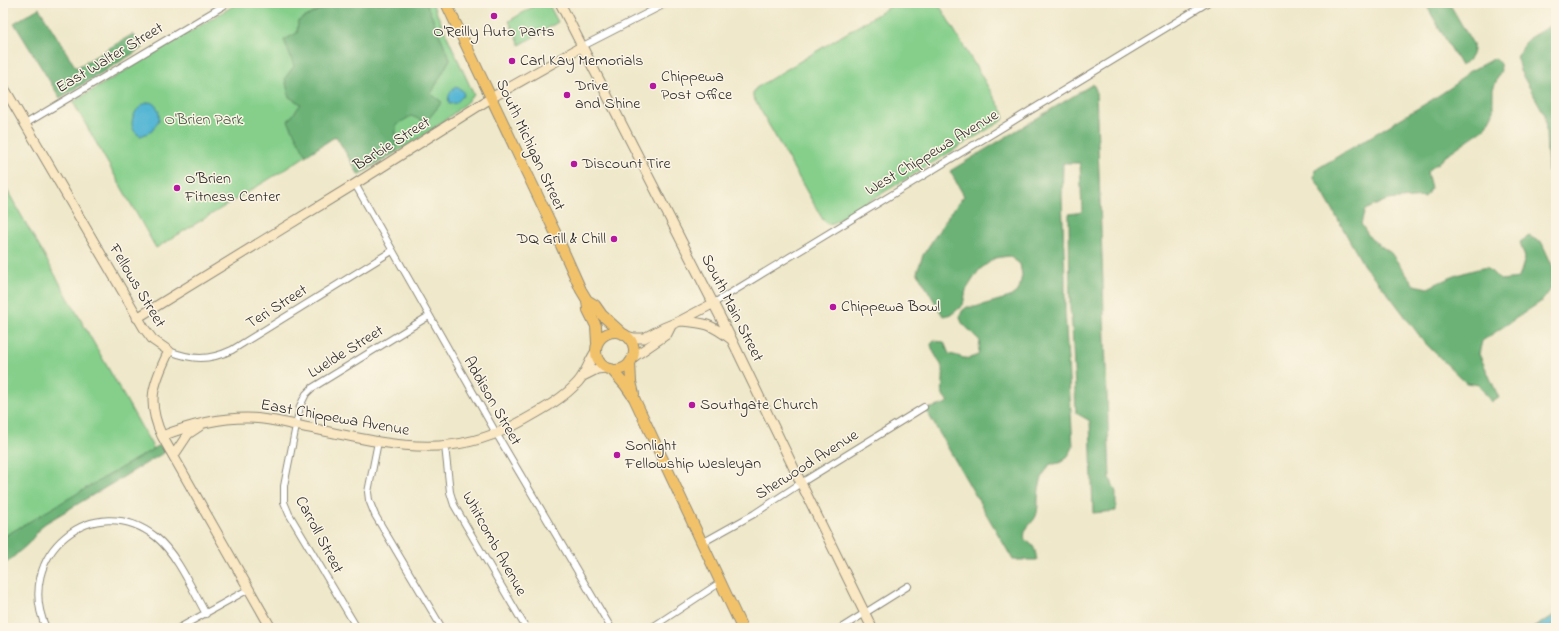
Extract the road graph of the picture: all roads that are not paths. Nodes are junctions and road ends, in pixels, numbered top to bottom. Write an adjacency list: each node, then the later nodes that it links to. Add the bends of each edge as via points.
1 (228, 3): 9 (street, East Walter Street)
2 (446, 3): 8 (main road, South Michigan Street)
3 (560, 3): 6 (street, South Main Street)
4 (667, 3): 6 (street, Barbie Street)
5 (1207, 3): 13 (street, West Chippewa Avenue)
6 (582, 47): 8 (street, Barbie Street); 13 (street, South Main Street)
7 (3, 86): 9 (street, Fellows Street)
8 (491, 98): 10 (street, Barbie Street); 12 (main road, South Michigan Street)
9 (25, 124): 15 (street, Fellows Street)
10 (356, 184): 11 (street, Addison Street); 15 (street, Barbie Street)
11 (392, 251): 14 (street, Addison Street); 21 (street, Teri Street, via 232,350 204,358)
12 (587, 300): 18 (main road, South Michigan Street); 20 (main road, South Michigan Street, via 588,310 596,326)
13 (714, 303): 16 (street, West Chippewa Avenue); 19 (street, South Main Street)
14 (429, 316): 28 (street, Luelde Street, via 312,388 303,399); 29 (street, Addison Street)
15 (137, 318): 21 (street, Fellows Street, via 152,340)
16 (680, 321): 17 (street, West Chippewa Avenue); 19 (street, via 707,324)
17 (671, 326): 18 (street, West Chippewa Avenue, via 644,338); 22 (street, West Chippewa Avenue, via 667,334)
18 (625, 335): 20 (main road, via 611,332 605,335); 22 (main road, via 633,345)
19 (732, 340): 34 (street, South Main Street)
20 (597, 347): 23 (main road, via 598,361); 24 (street, East Chippewa Avenue)
21 (169, 352): 30 (street, via 154,388 154,414)
22 (631, 360): 23 (main road, via 621,369); 25 (main road)
23 (608, 369): 24 (street, East Chippewa Avenue, via 597,369); 25 (main road)
24 (583, 376): 29 (street, East Chippewa Avenue, via 568,392 546,407)
25 (634, 398): 35 (main road)
26 (924, 407): 34 (street, Sherwood Avenue)
27 (207, 422): 28 (street, East Chippewa Avenue, via 255,418); 30 (street, East Chippewa Avenue); 33 (street, East Chippewa Avenue, via 188,434)
28 (296, 425): 31 (street, East Chippewa Avenue); 44 (street, Carroll Street, via 284,486 284,502)
29 (496, 434): 32 (street, East Chippewa Avenue); 47 (street, Addison Street)
30 (162, 436): 33 (street)
31 (378, 442): 32 (street, East Chippewa Avenue, via 407,447); 45 (street, via 369,481 369,500)
32 (445, 446): 46 (street, Whitcomb Avenue, via 454,506)
33 (174, 455): 38 (street)
34 (800, 483): 35 (street, Sherwood Avenue, via 754,514); 39 (street, South Main Street)
35 (702, 543): 36 (main road)
36 (721, 582): 48 (street); 49 (main road)
37 (908, 586): 39 (street)
38 (249, 589): 40 (street); 43 (street)
39 (865, 613): 50 (street); 51 (street, South Main Street)
40 (206, 614): 41 (street, via 162,542 136,526 114,521 85,526 70,533 45,561 40,574 38,603); 42 (street)
41 (46, 628)
42 (179, 628)
43 (271, 628)
44 (357, 628)
45 (441, 628)
46 (526, 628)
47 (612, 628)
48 (651, 628)
49 (742, 628)
50 (841, 628)
51 (872, 628)

